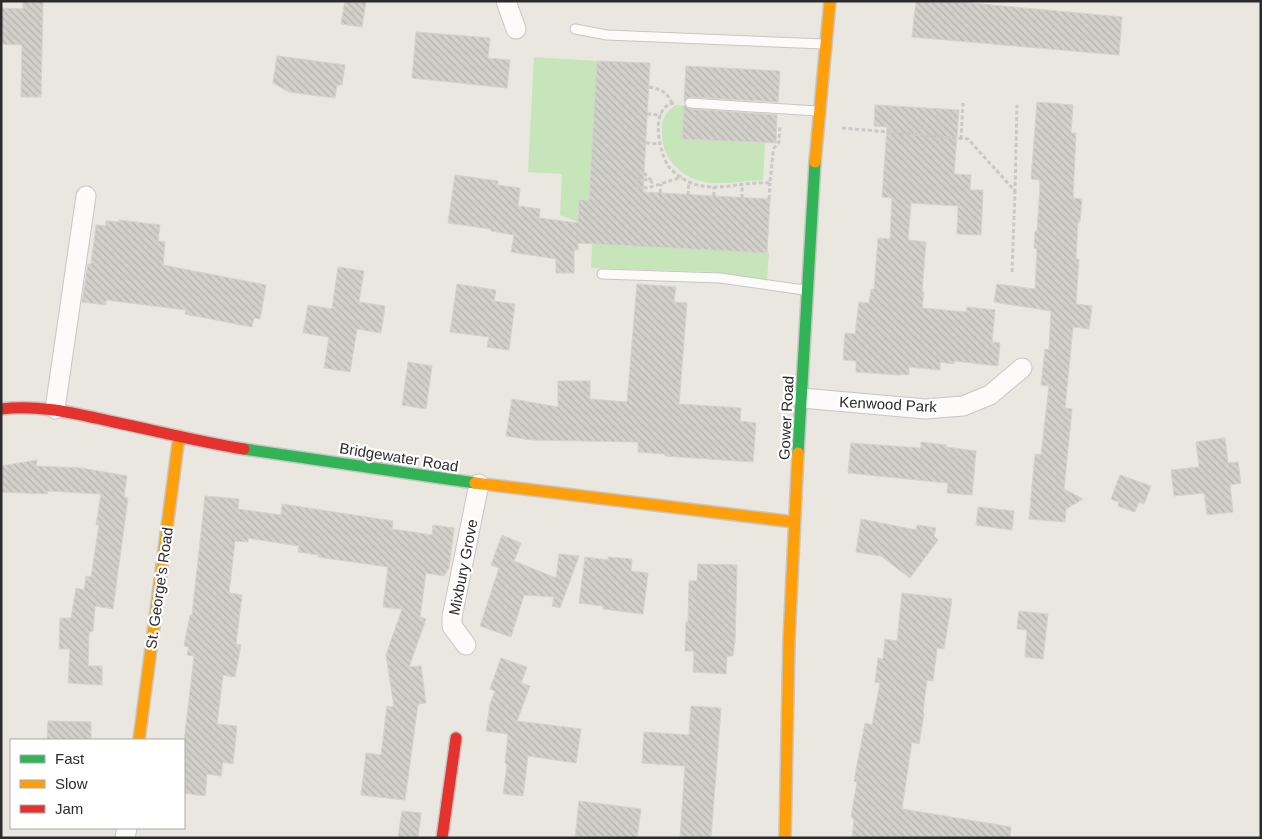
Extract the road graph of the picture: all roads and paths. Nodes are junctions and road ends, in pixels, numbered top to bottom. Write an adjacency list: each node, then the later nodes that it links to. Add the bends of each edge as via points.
1 (506, 1): 3 (street)
2 (830, 1): 5 (street, Gower Road)
3 (516, 29)
4 (575, 29): 5 (lane, via 608,35)
5 (825, 44): 12 (street, Gower Road)
6 (648, 87): 8 (path, via 665,92)
7 (964, 103): 16 (path)
8 (672, 104): 9 (path); 14 (path)
9 (690, 104): 11 (lane)
10 (1017, 105): 29 (path)
11 (781, 108): 12 (lane); 23 (path, via 779,142 772,153)
12 (820, 111): 15 (street, Gower Road)
13 (647, 114): 14 (path)
14 (661, 115): 18 (path)
15 (819, 126): 16 (path); 38 (street, Gower Road)
16 (961, 138): 29 (path, via 968,139)
17 (646, 143): 18 (path)
18 (659, 144): 20 (path, via 670,167)
19 (644, 173): 24 (path)
20 (682, 177): 22 (path); 25 (path)
21 (637, 179): 24 (path)
22 (688, 182): 28 (path); 31 (path)
23 (770, 183): 26 (path); 35 (path)
24 (654, 184): 25 (path); 27 (path)
25 (661, 184): 30 (path)
26 (742, 184): 28 (path); 34 (path)
27 (637, 187)
28 (714, 188): 33 (path)
29 (1015, 191): 36 (path)
30 (660, 194)
31 (688, 195)
32 (86, 196): 42 (street)
33 (714, 196)
34 (742, 198)
35 (770, 199)
36 (1012, 272)
37 (602, 274): 38 (lane, via 720,278)
38 (807, 290): 40 (street, Gower Road)
39 (1022, 368): 40 (street, Kenwood Park, via 990,395 963,406 925,409)
40 (802, 398): 45 (street, Gower Road)
41 (1, 409): 42 (street, Bridgewater Road, via 17,406)
42 (55, 409): 43 (street, Bridgewater Road)
43 (179, 436): 44 (street, Bridgewater Road); 48 (street, St. George's Road)
44 (479, 484): 45 (street, Bridgewater Road); 46 (street, Mixbury Grove, via 452,617 452,626)
45 (794, 522): 50 (street, Gower Road)
46 (466, 645)
47 (456, 738): 49 (street)
48 (138, 739)
49 (442, 838)
50 (784, 838)

